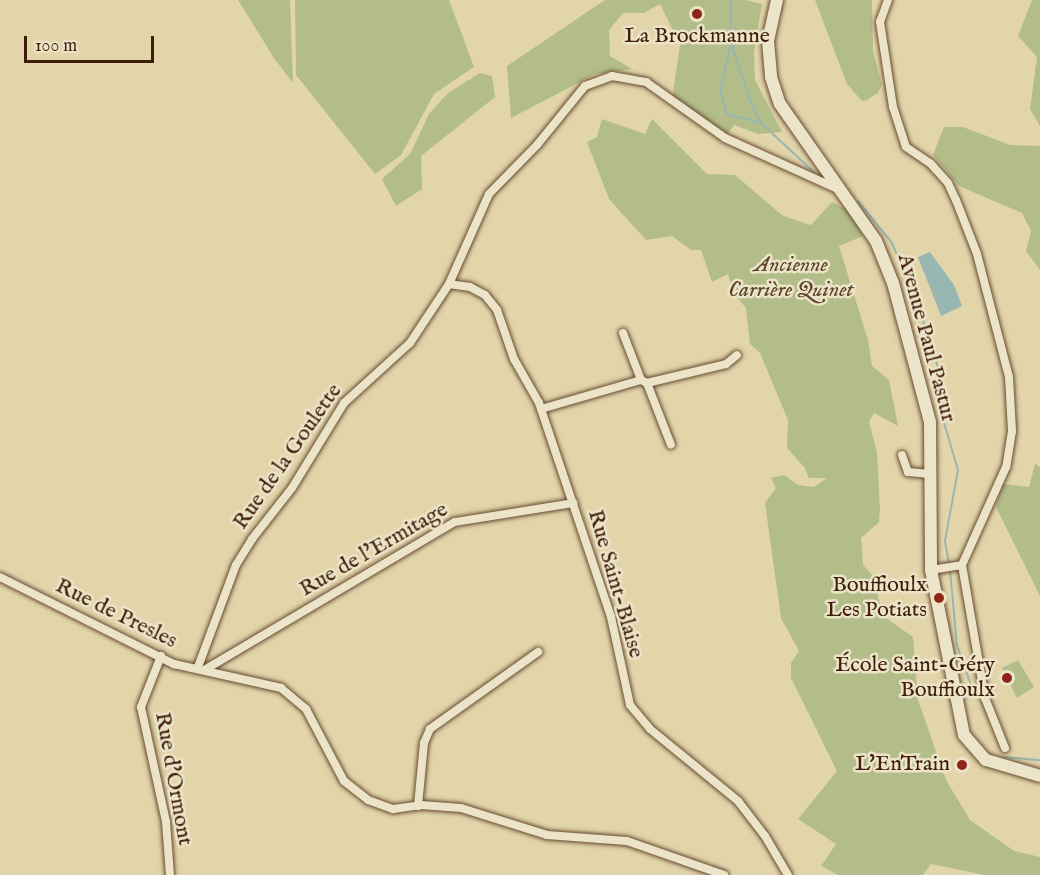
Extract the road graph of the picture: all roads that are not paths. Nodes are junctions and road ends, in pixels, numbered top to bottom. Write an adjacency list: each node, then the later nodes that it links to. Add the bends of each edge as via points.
1 (777, 0): 3 (main road, Avenue Paul Pastur, via 768,40 771,77 794,128)
2 (888, 0): 13 (street, via 880,22 893,107 906,147 932,164 956,200 977,254 1009,377 1012,431 1006,467)
3 (841, 190): 4 (street, Rue de la Goulette, via 725,138 645,82 626,77 598,79 574,98 537,145 489,194); 11 (main road, Avenue Paul Pastur, via 876,241 893,283 930,422)
4 (449, 284): 8 (street, Rue Saint-Blaise, via 470,287 485,295 497,310 514,359); 18 (street, Rue de la Goulette, via 410,343 344,403 292,488 252,539 236,565)
5 (623, 333): 7 (street)
6 (737, 355): 7 (street, via 726,364)
7 (644, 382): 8 (street); 9 (street)
8 (541, 408): 12 (street, Rue Saint-Blaise)
9 (671, 445)
10 (902, 455): 11 (street, via 908,472)
11 (930, 474): 14 (main road, Avenue Paul Pastur)
12 (573, 503): 18 (street, Rue de l'Ermitage, via 455,522); 24 (street, Rue Saint-Blaise, via 610,618 630,705 650,729 738,801)
13 (959, 565): 14 (street); 19 (street, via 985,698)
14 (931, 570): 20 (main road, Avenue Paul Pastur, via 964,735 986,760)
15 (0, 577): 17 (street, Rue de Presles)
16 (538, 652): 21 (street, via 430,729 424,743)
17 (161, 656): 18 (street, Rue de Presles, via 174,664); 22 (street, Rue d'Ormont, via 141,707 166,822)
18 (202, 668): 21 (street, Rue de Presles, via 281,688 306,709 344,781 368,800 393,809)
19 (1005, 748)
20 (1040, 776)
21 (418, 806): 23 (street, Rue de Presles, via 462,807 547,835 627,841)
22 (170, 875)
23 (724, 875)
24 (788, 875)

